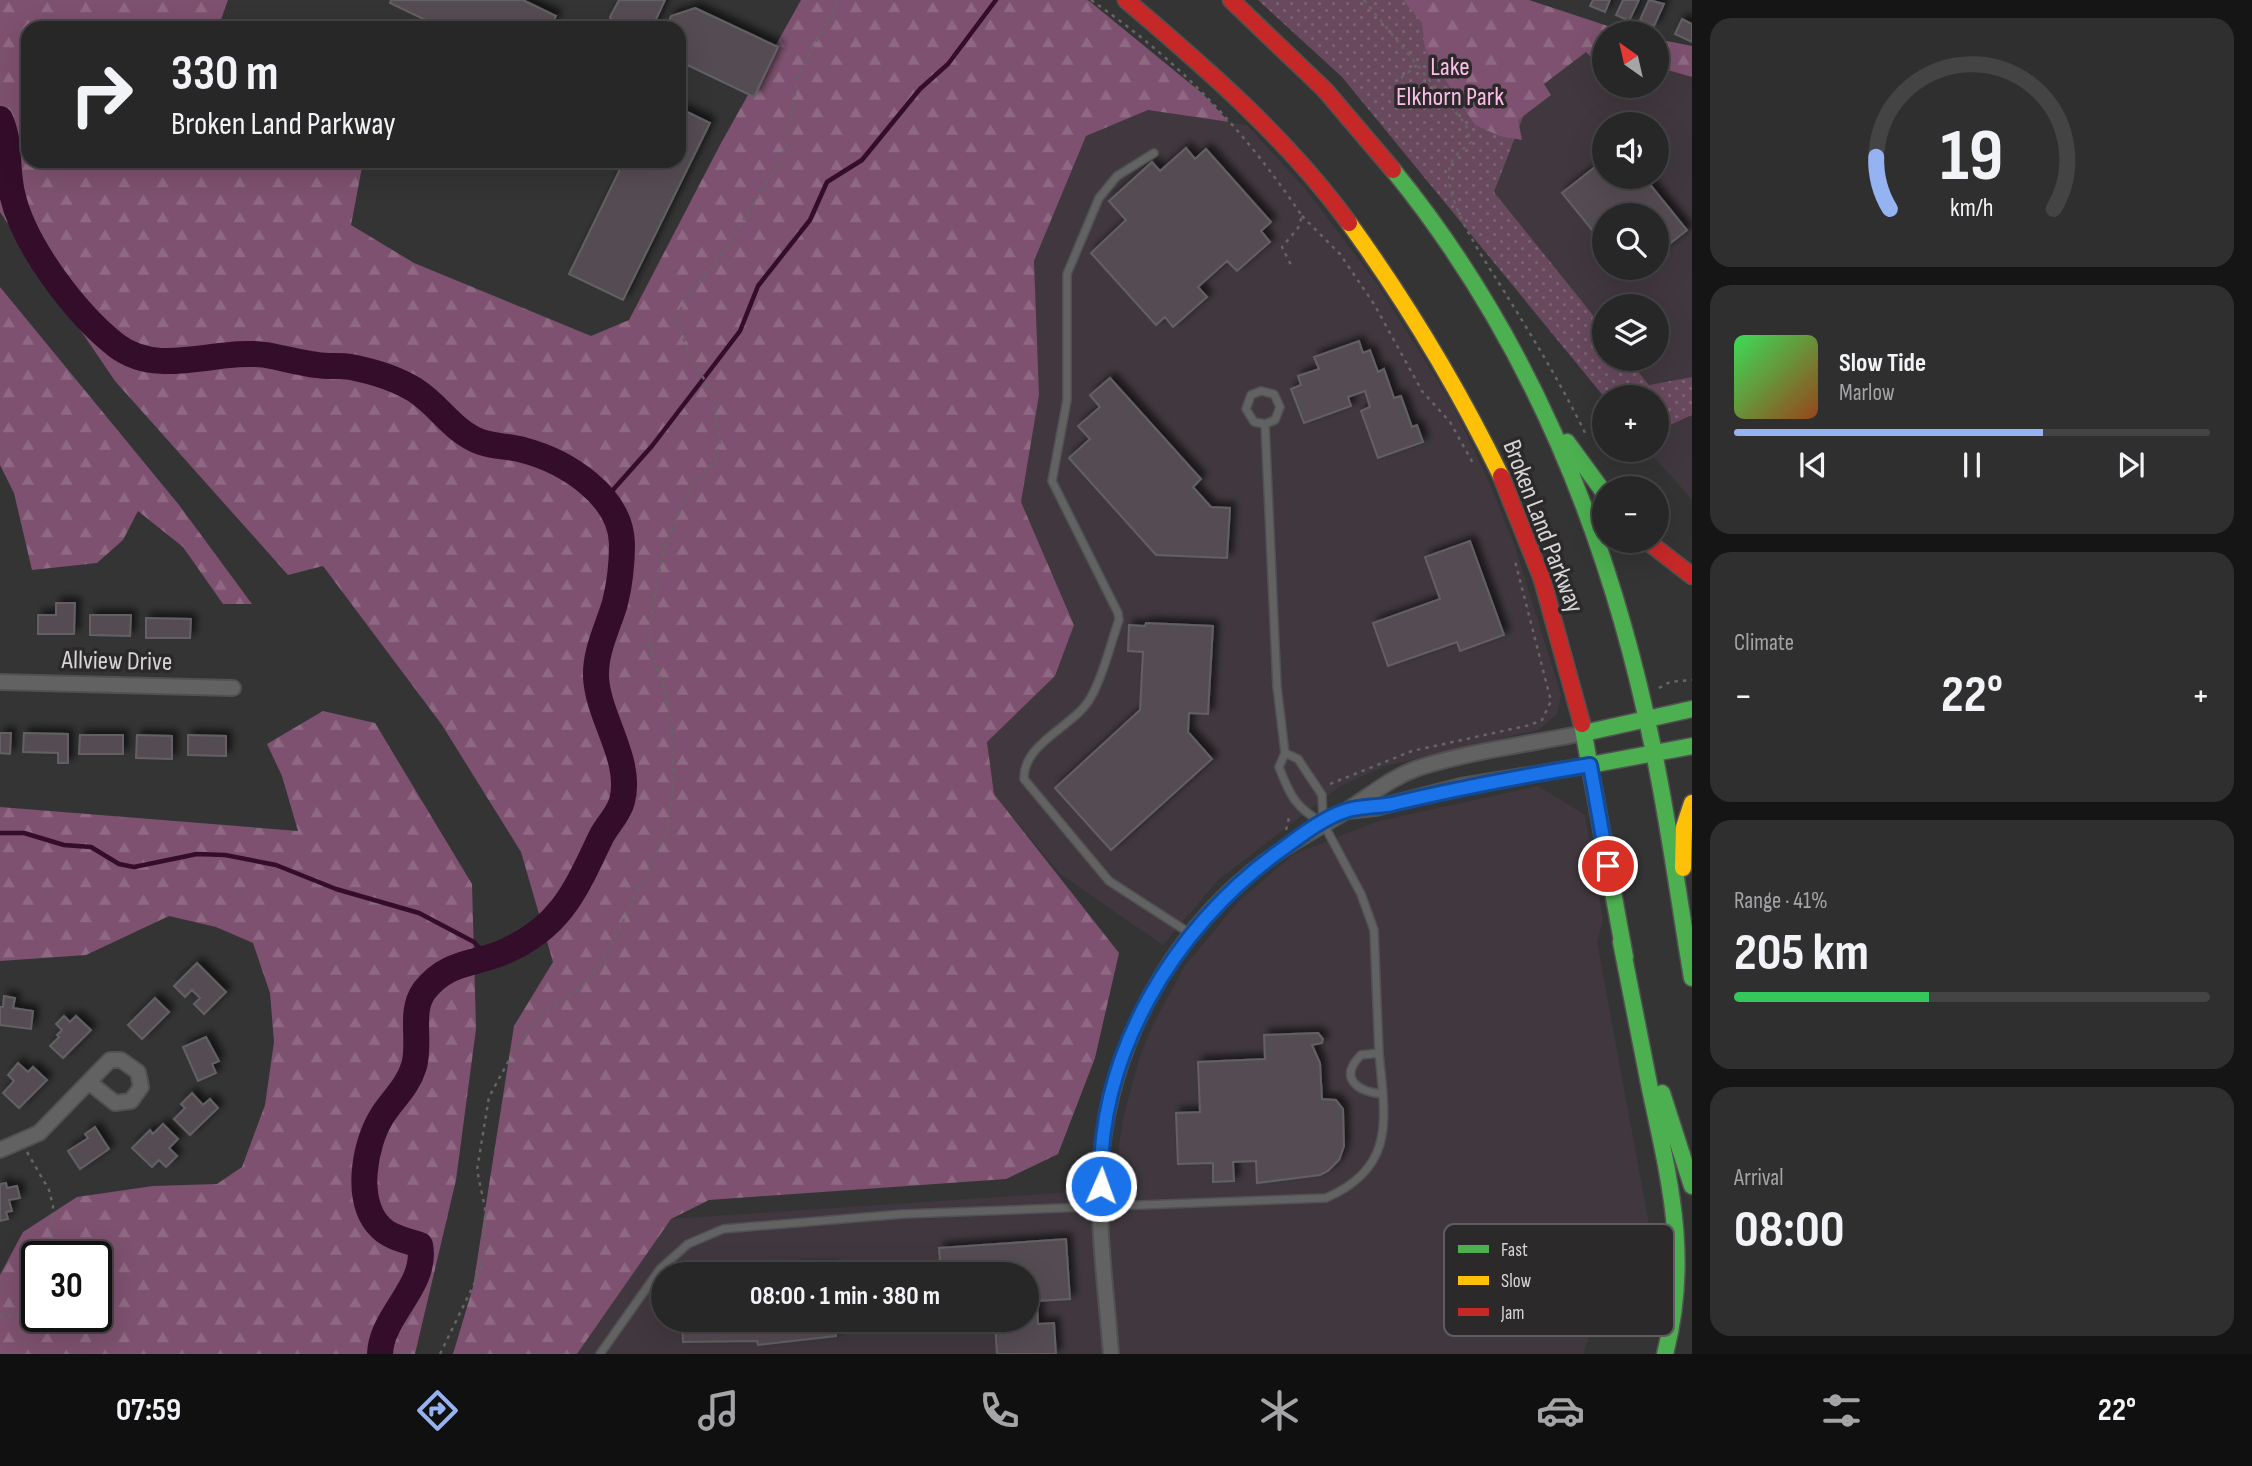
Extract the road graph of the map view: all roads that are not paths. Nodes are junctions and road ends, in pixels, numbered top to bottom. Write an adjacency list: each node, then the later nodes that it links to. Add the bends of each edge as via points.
1 (1126, 0): 13 (main road, Broken Land Parkway, via 1202,63 1284,144 1350,225 1428,338 1464,400 1522,523 1550,600)
2 (1231, 0): 4 (main road, Broken Land Parkway, via 1336,102 1410,191 1488,306)
3 (1154, 153): 22 (lane, via 1117,176 1099,198 1067,274 1067,400 1052,481 1119,620 1091,699 1035,752 1024,779 1110,881)
4 (1547, 414): 6 (main road); 12 (main road, Broken Land Parkway, via 1610,584)
5 (1265, 424): 5 (lane, via 1254,422 1246,410 1251,396 1261,391 1274,394 1280,407 1275,420); 15 (lane, via 1277,687)
6 (1592, 476)
7 (1662, 553): 8 (main road)
8 (1692, 576)
9 (0, 682): 10 (street, Allview Drive)
10 (233, 688)
11 (1692, 709): 12 (main road)
12 (1647, 718): 13 (main road); 16 (main road, Broken Land Parkway)
13 (1584, 733): 17 (main road, Broken Land Parkway); 19 (street, via 1419,768 1390,780)
14 (1692, 746): 16 (main road)
15 (1285, 753): 20 (lane, via 1298,759 1322,795); 20 (lane, via 1279,767 1287,789 1301,811)
16 (1653, 754): 17 (main road); 21 (main road, Broken Land Parkway)
17 (1590, 765): 19 (street); 23 (main road, Broken Land Parkway)
18 (1692, 803): 21 (main road, via 1684,839)
19 (1346, 811): 20 (street)
20 (1323, 823): 22 (street, via 1254,870); 25 (lane, via 1361,894 1374,930)
21 (1684, 930): 24 (main road, Broken Land Parkway)
22 (1191, 934): 30 (street, via 1156,986 1117,1077 1102,1144)
23 (1621, 942): 29 (main road, Broken Land Parkway); 31 (main road, via 1656,1116 1682,1215 1684,1269)
24 (1692, 978)
25 (1379, 1053): 27 (lane); 27 (lane, via 1361,1055 1352,1077 1361,1091)
26 (90, 1083): 28 (street, via 39,1133)
27 (1383, 1094): 30 (lane, via 1385,1129 1376,1158 1355,1183 1325,1198)
28 (0, 1150)
29 (1692, 1186)
30 (1101, 1204): 33 (lane, via 723,1229 688,1244 660,1269); 34 (street)
31 (1674, 1325)
32 (1671, 1336): 35 (main road)
33 (600, 1354)
34 (1111, 1354)
35 (1665, 1354)

